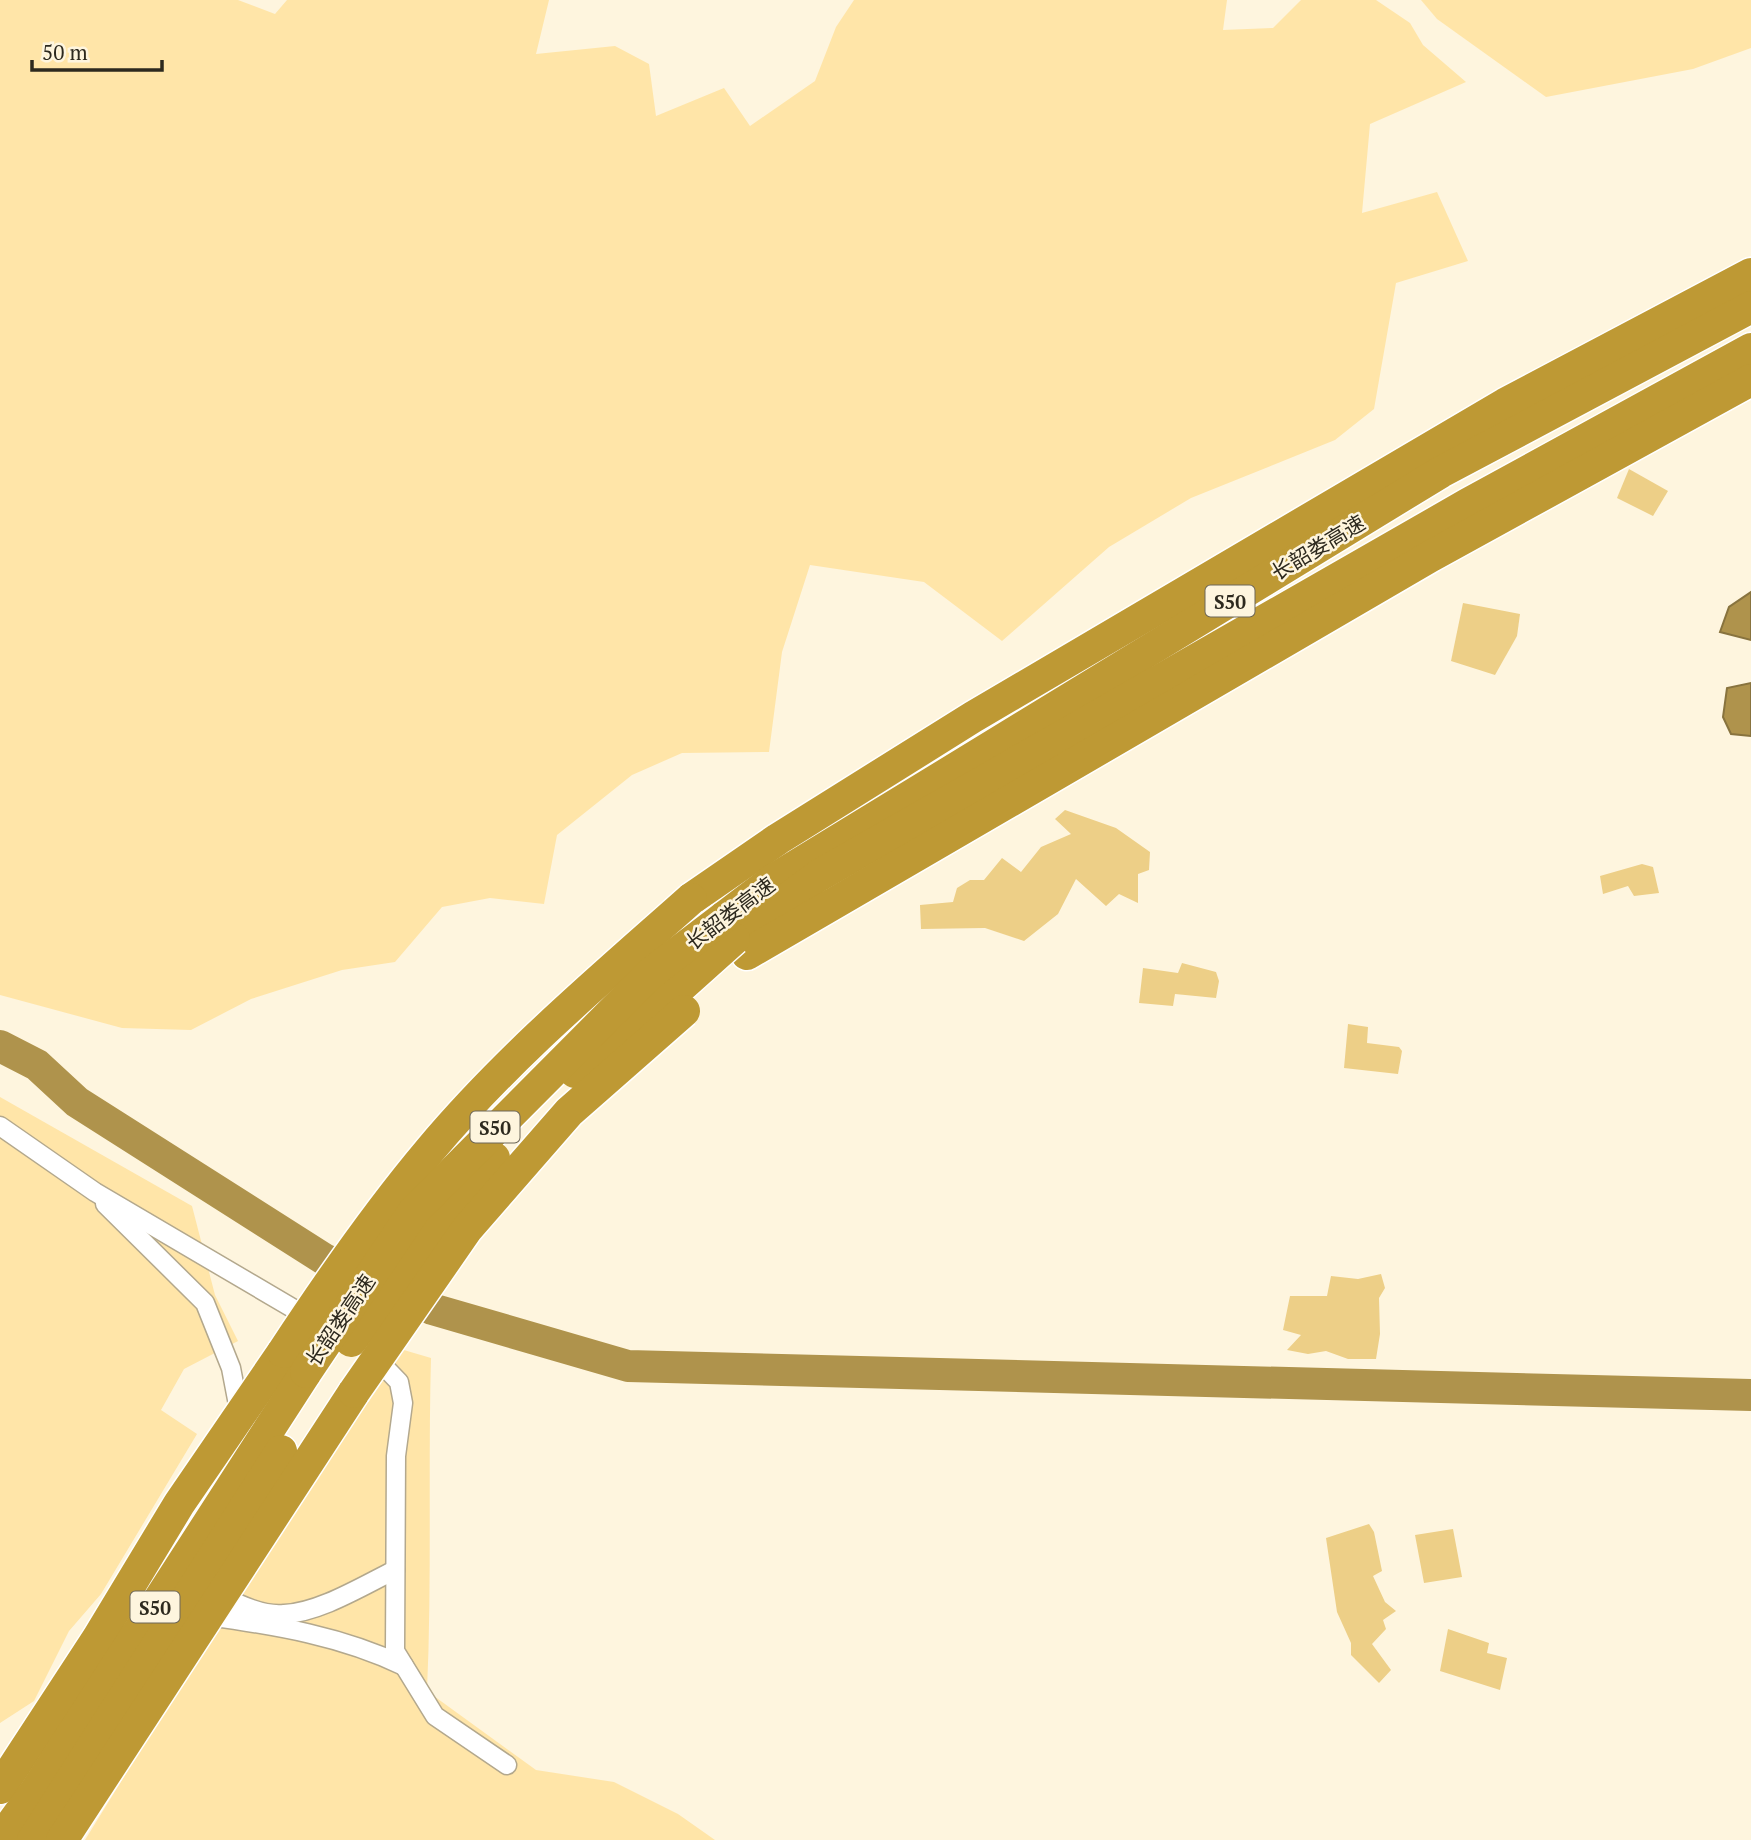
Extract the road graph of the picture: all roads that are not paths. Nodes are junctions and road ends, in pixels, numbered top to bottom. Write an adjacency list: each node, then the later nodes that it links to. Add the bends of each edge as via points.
1 (1751, 274): 8 (highway, bridge, via 1505,404 997,703 778,839 691,899 537,1036 431,1148 355,1243)
2 (1751, 307): 5 (highway, 长韶娄高速 / S50, via 1441,472 773,880)
3 (1751, 349): 5 (highway, 长韶娄高速 / S50, via 1468,504 818,876)
4 (1751, 380): 5 (highway)
5 (735, 937): 8 (highway, bridge, via 569,1112 467,1229); 8 (highway, 长韶娄高速 / S50, bridge, via 651,973 414,1211)
6 (0, 1126): 7 (street)
7 (95, 1192): 9 (street, via 205,1303 231,1368); 10 (street, via 370,1352 399,1382 403,1403 396,1456)
8 (318, 1373): 9 (highway); 11 (highway); 15 (highway, 长韶娄高速 / S50); 16 (highway, 长韶娄高速 / S50)
9 (240, 1415): 14 (highway)
10 (395, 1570): 11 (street, via 325,1603 284,1615); 12 (street, via 395,1651)
11 (215, 1606): 12 (street, via 335,1638); 17 (highway)
12 (404, 1666): 13 (street, via 435,1716)
13 (508, 1765)
14 (0, 1788)
15 (0, 1840)
16 (33, 1840)
17 (62, 1840)

